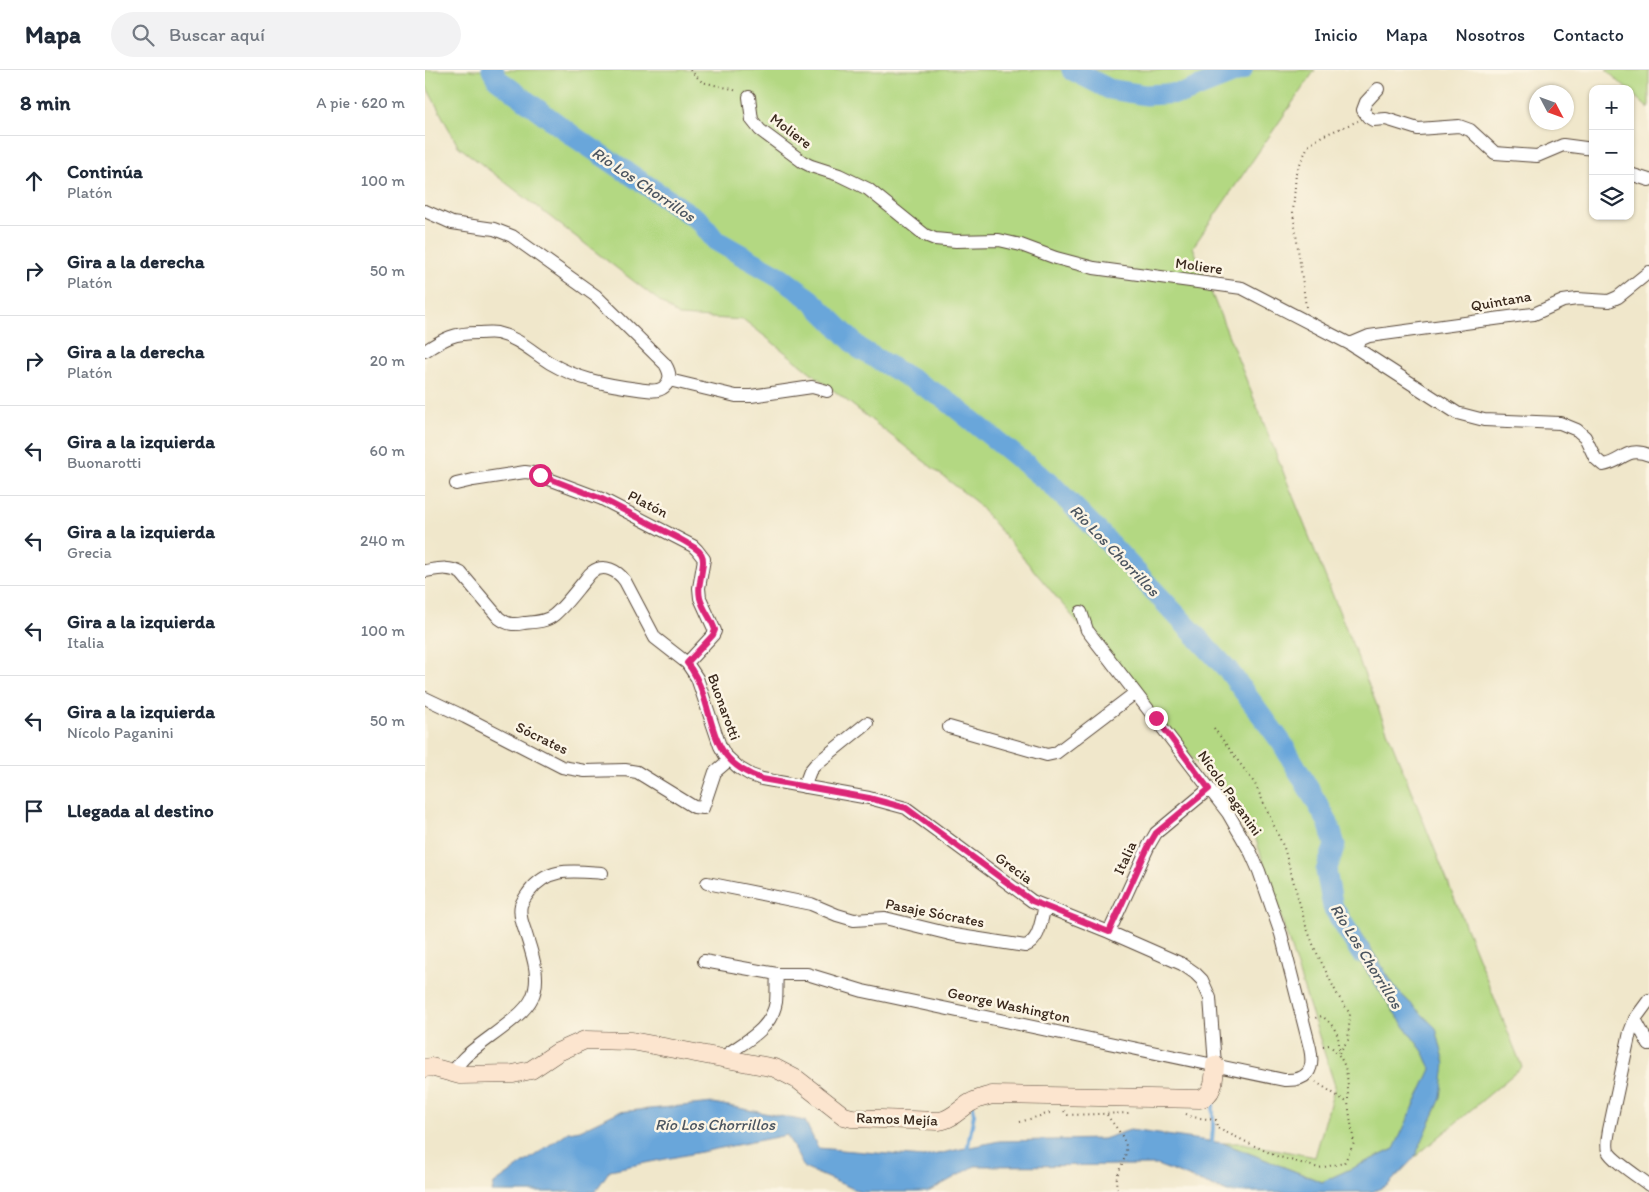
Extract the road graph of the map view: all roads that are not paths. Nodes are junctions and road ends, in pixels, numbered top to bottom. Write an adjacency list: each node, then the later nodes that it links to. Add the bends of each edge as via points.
1 (1378, 89): 3 (street, via 1363,110 1373,120 1386,119 1419,129 1459,126 1470,130 1495,153 1537,156 1563,145)
2 (749, 97): 8 (street, Moliere, via 752,120 760,130 803,162 868,189 925,235 956,241 999,240 1094,268 1242,288)
3 (1589, 148)
4 (1633, 175): 5 (street)
5 (1649, 180)
6 (425, 210): 10 (street, via 452,223 494,229 531,248 596,296 665,364 670,372)
7 (1649, 272): 8 (street, Quintana, via 1609,302 1563,301 1534,314 1369,336)
8 (1350, 344): 12 (street, Moliere, via 1457,413 1484,420 1560,423 1585,437 1595,458 1603,465 1631,452)
9 (425, 350): 10 (street, via 445,338 462,333 495,332 527,345 550,362 585,379 654,391 663,388)
10 (669, 380): 11 (street, via 736,396 812,387)
11 (827, 391)
12 (1649, 455)
13 (456, 484): 16 (street, Platón, via 533,473 602,499 697,550 704,559 700,598 715,630)
14 (425, 571): 16 (street, Buonarotti, via 446,568 461,573 499,618 514,625 543,621 553,616 592,572 608,568 625,581 655,638)
15 (1081, 612): 17 (street, Nícolo Paganini, via 1087,630)
16 (687, 663): 21 (street, Buonarotti, via 697,678 720,746)
17 (1135, 693): 20 (street, via 1056,753 1047,755); 23 (street, Nícolo Paganini)
18 (425, 698): 21 (street, Sócrates, via 562,768 637,772 694,807 703,808 715,772)
19 (867, 723): 22 (street, via 810,770)
20 (949, 728)
21 (729, 760): 22 (street, Grecia, via 762,779)
22 (804, 786): 26 (street, Grecia, via 906,808 1020,893)
23 (1209, 789): 27 (street, Italia, via 1156,833); 37 (street, Nícolo Paganini, via 1251,852 1281,934 1312,1058)
24 (602, 873): 36 (street, via 565,871 538,881 528,893 521,913 537,982 532,998 522,1011 464,1058)
25 (707, 883): 26 (street, Pasaje Sócrates, via 811,904 854,920 885,918 954,935 1025,946 1035,940)
26 (1045, 906): 27 (street, Grecia)
27 (1109, 932): 34 (street, Grecia, via 1182,964 1202,980 1210,998)
28 (704, 961): 29 (street, George Washington)
29 (777, 974): 33 (street, via 776,1003 766,1024); 34 (street, George Washington, via 807,974 863,991)
30 (1649, 1000): 31 (street)
31 (1635, 1019): 32 (street); 38 (street, via 1609,1130 1608,1150 1613,1158)
32 (1649, 1045)
33 (723, 1058): 34 (street, Ramos Mejía, via 775,1068 790,1075 844,1116 939,1121 972,1102 992,1095 1200,1099 1213,1086); 36 (street, Ramos Mejía, via 632,1041 593,1039 558,1052 523,1072)
34 (1215, 1065): 37 (street, George Washington, via 1284,1080 1300,1079)
35 (425, 1068): 36 (street, Ramos Mejía)
36 (452, 1073)
37 (1306, 1075)
38 (1649, 1185)

